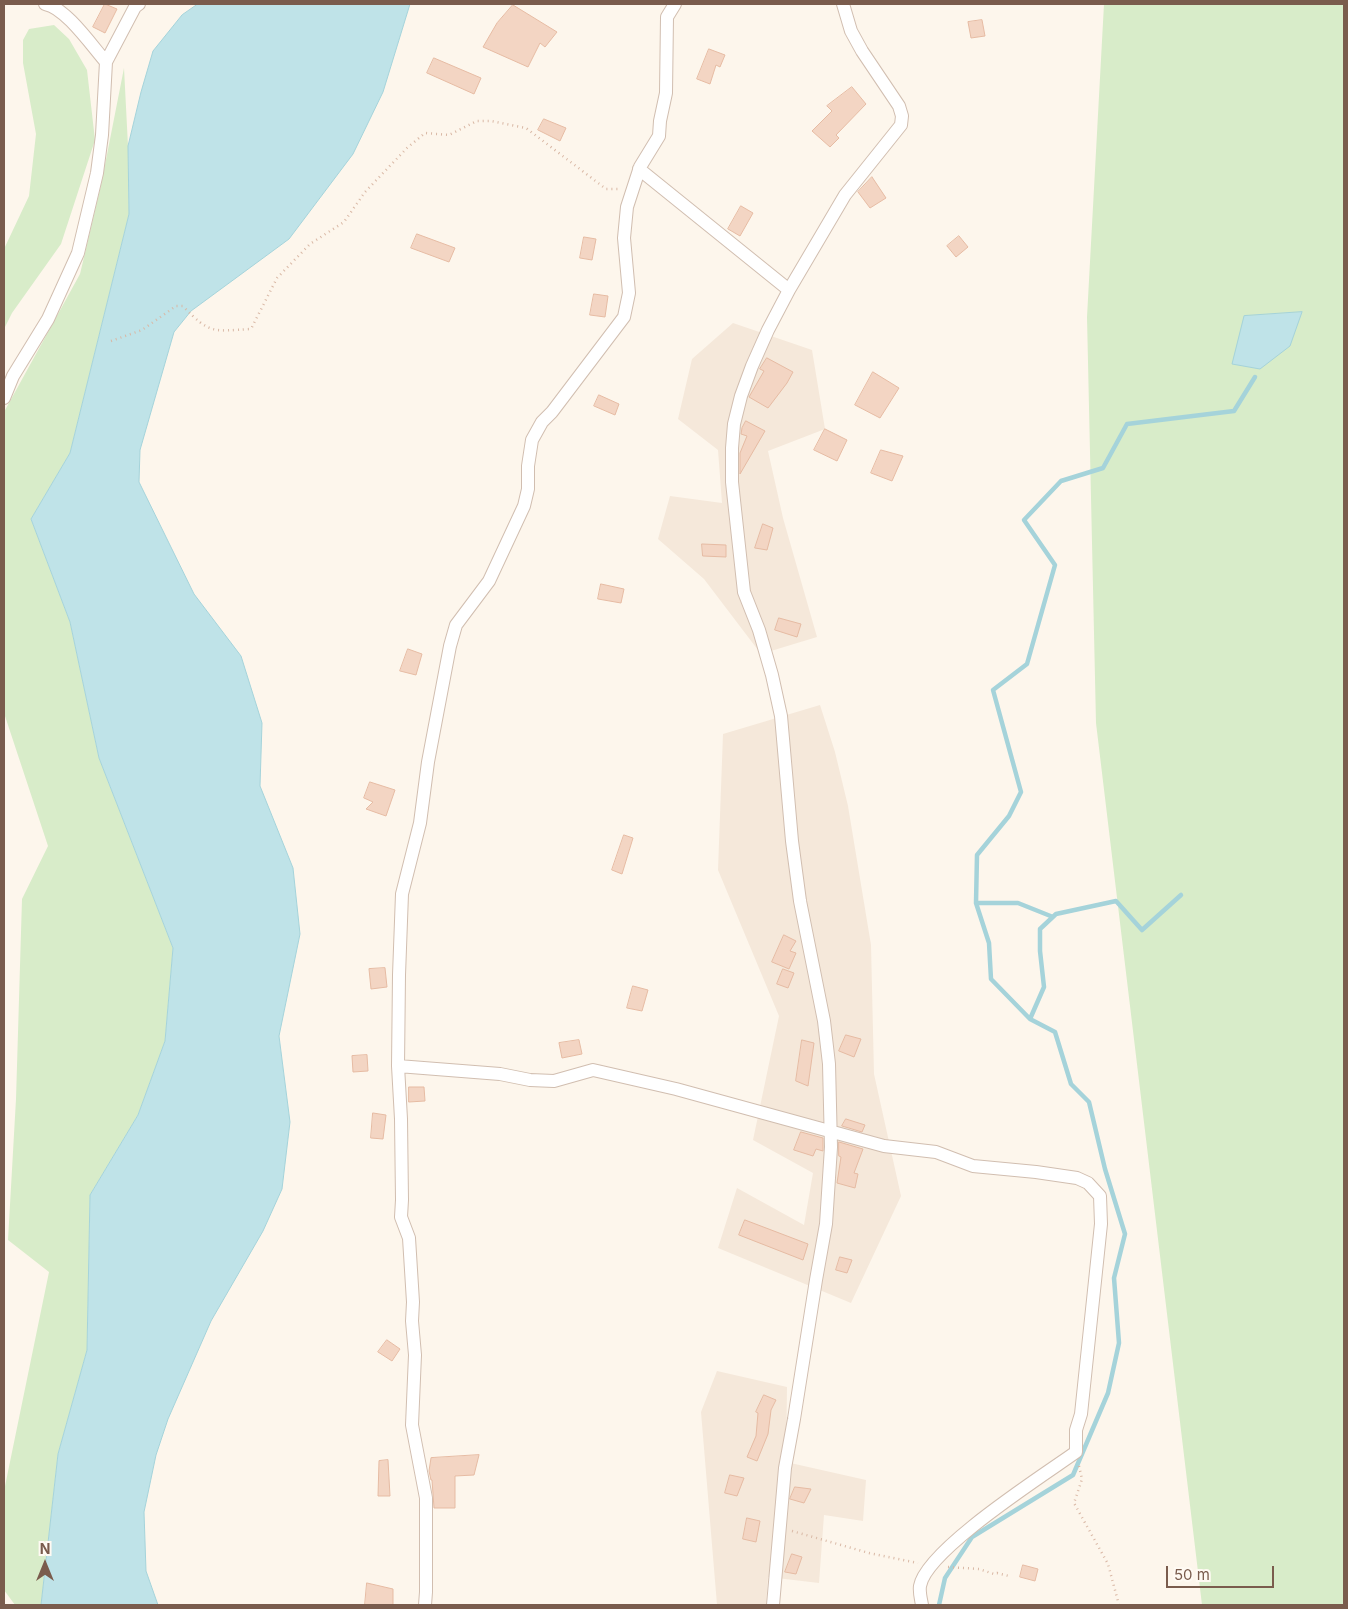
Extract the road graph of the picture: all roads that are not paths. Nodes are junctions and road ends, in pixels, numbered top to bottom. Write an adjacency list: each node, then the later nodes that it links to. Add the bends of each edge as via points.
1 (49, 4): 5 (street, via 75,24)
2 (138, 4): 5 (street)
3 (675, 4): 6 (street, via 667,17 666,93 658,136)
4 (843, 4): 7 (street, via 851,31 899,106 901,125 845,195)
5 (106, 62): 8 (street, via 97,173 78,253 48,319 13,376)
6 (639, 169): 7 (street); 9 (street, via 627,207 624,238 629,293 624,317 542,422 532,440 524,506 489,581 456,625 428,762 420,822 404,885)
7 (789, 290): 10 (street, via 768,330 741,396 734,424 732,482 744,592 759,630 781,716 800,901 830,1064)
8 (4, 398)
9 (398, 1066): 10 (street, via 538,1080 554,1080 593,1070 676,1089); 11 (street, via 401,1217 409,1238 414,1302 412,1425 426,1498)
10 (831, 1132): 12 (street, via 826,1224 785,1468); 13 (street, via 884,1146 936,1152 973,1166 1077,1178 1088,1183 1100,1196 1101,1224 1076,1452 960,1536 931,1564 920,1585)
11 (424, 1605)
12 (773, 1605)
13 (922, 1605)

